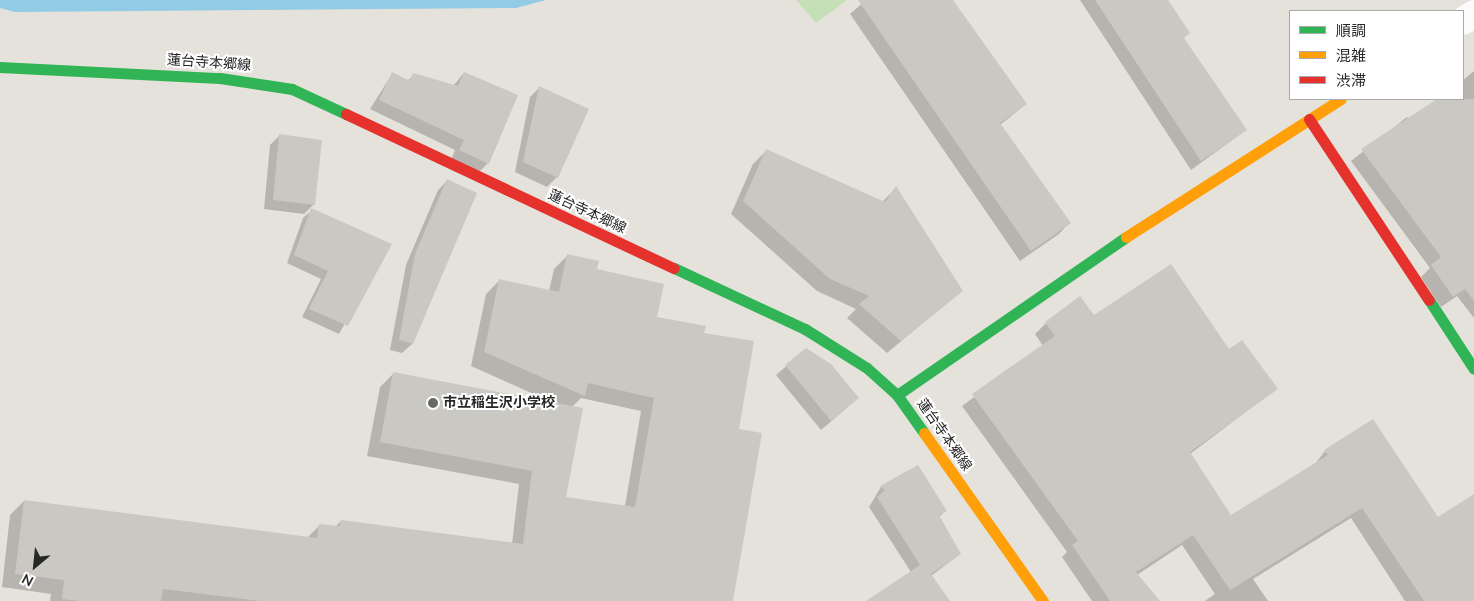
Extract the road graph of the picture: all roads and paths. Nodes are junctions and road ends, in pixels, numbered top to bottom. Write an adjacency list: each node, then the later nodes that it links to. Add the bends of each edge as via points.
1 (0, 67): 5 (main road, 蓮台寺本郷線, via 220,78 292,89 805,329 867,368)
2 (1339, 100): 3 (main road)
3 (1309, 119): 4 (main road); 5 (main road, via 1147,223)
4 (1474, 369)
5 (897, 395): 6 (main road, 蓮台寺本郷線)
6 (1043, 601)

